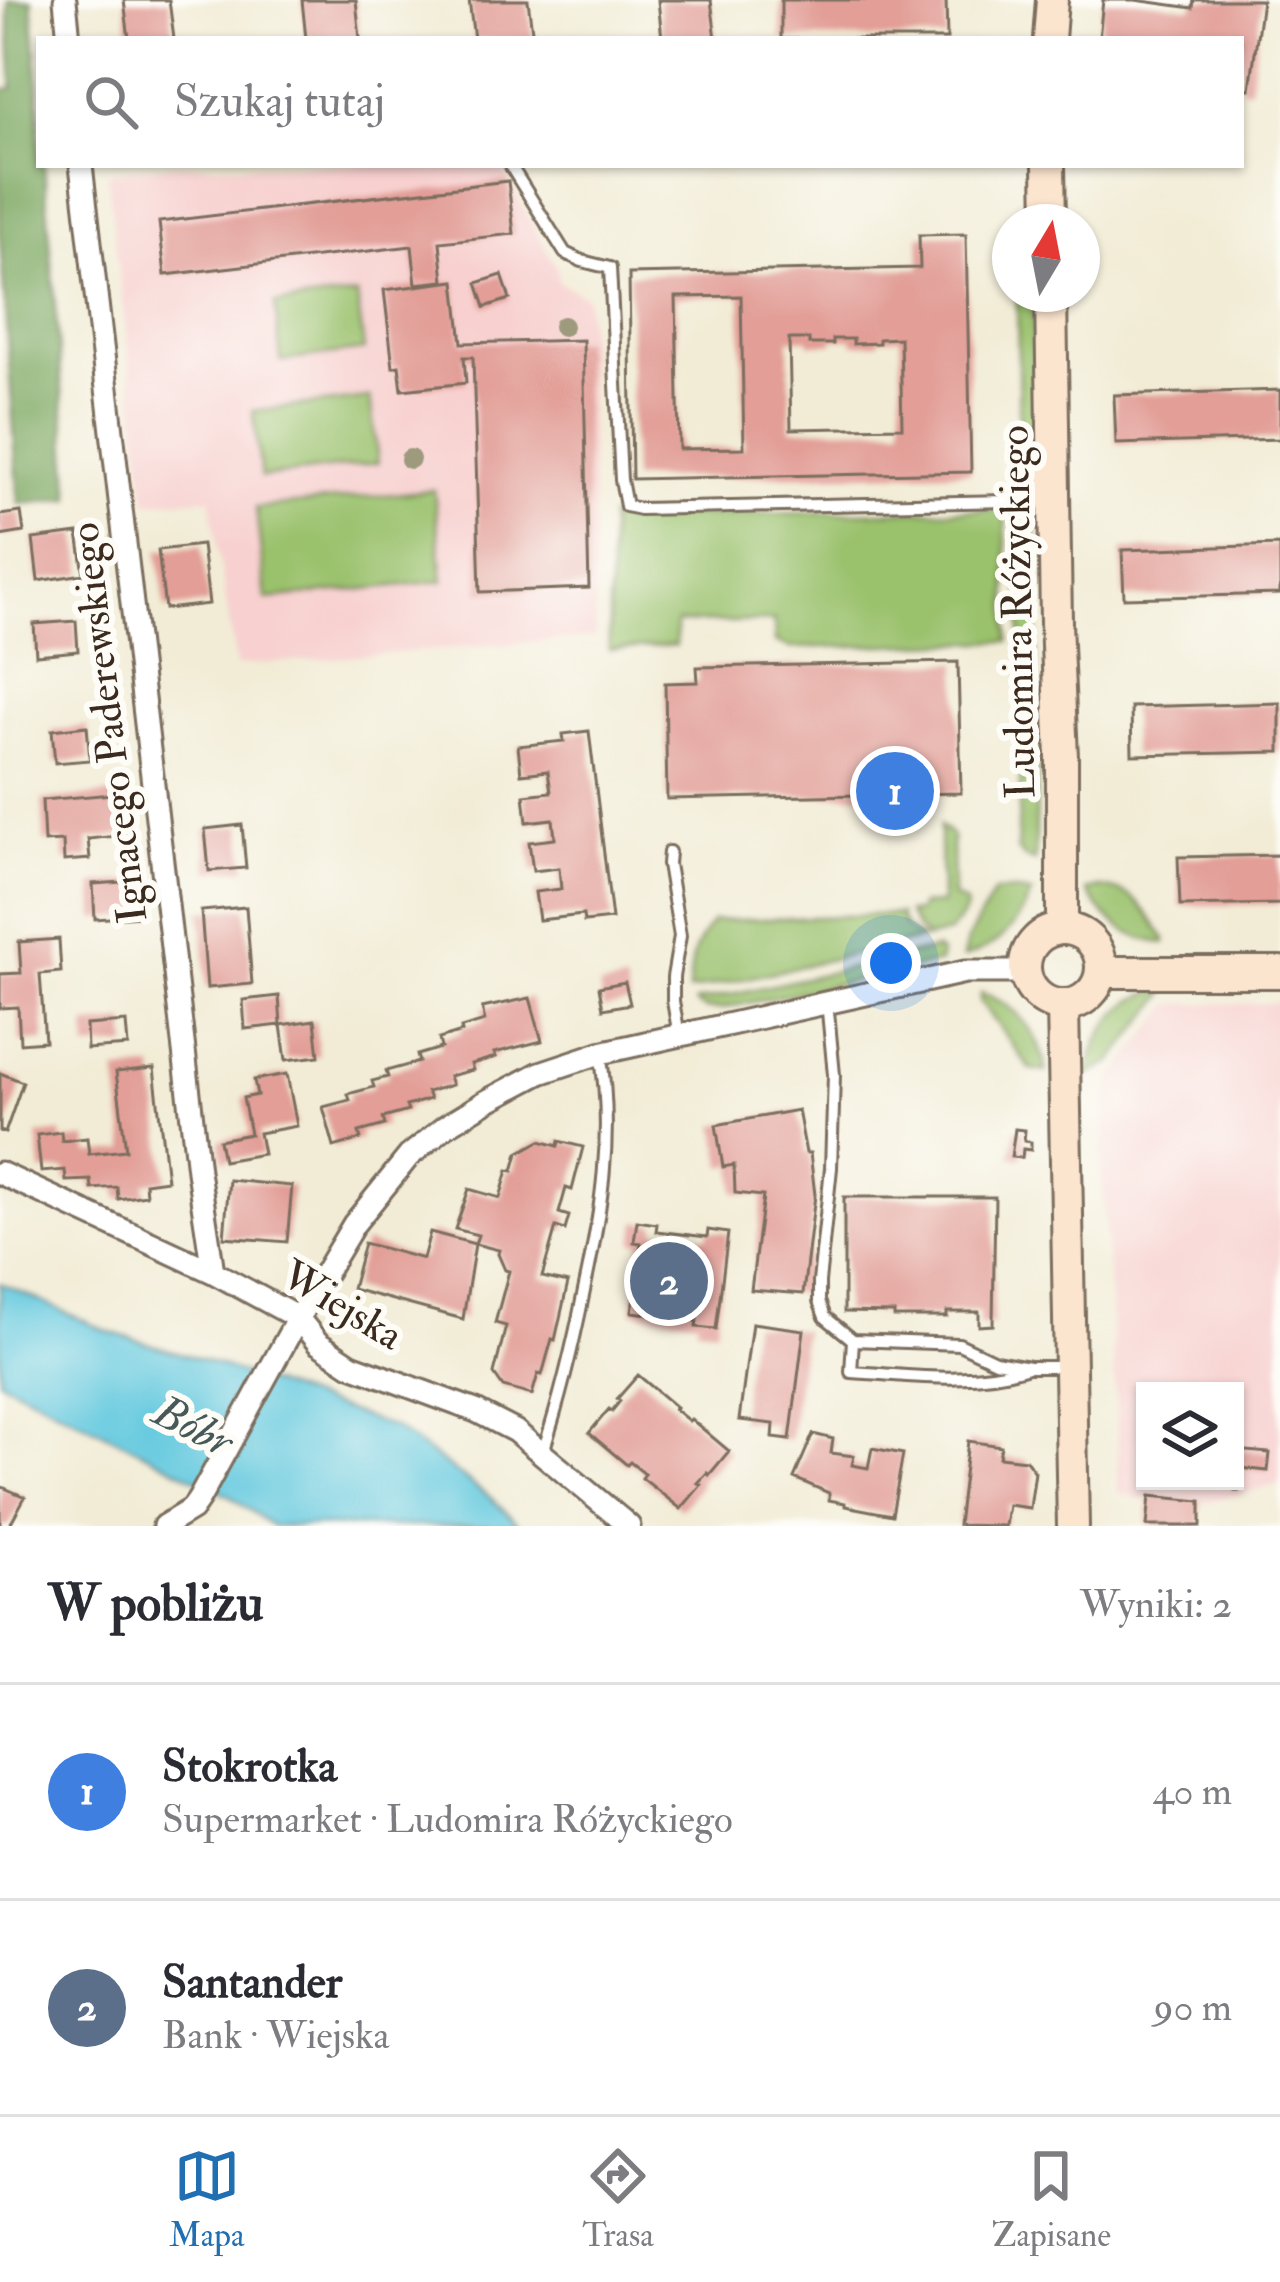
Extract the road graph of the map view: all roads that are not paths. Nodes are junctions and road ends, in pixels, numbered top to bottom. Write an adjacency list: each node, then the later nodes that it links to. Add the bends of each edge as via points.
1 (65, 0): 3 (street)
2 (1052, 0): 4 (street)
3 (69, 36)
4 (1049, 36)
5 (81, 168): 21 (street, Ignacego Paderewskiego)
6 (512, 168): 10 (lane, via 565,253 610,268 626,506)
7 (1049, 168): 8 (street)
8 (1050, 204)
9 (1051, 312): 10 (street, Ludomira Różyckiego)
10 (1054, 500): 12 (street, Ludomira Różyckiego)
11 (669, 852): 18 (lane, via 680,936 673,977)
12 (1062, 929): 13 (street, via 1034,942); 14 (street, via 1087,937)
13 (1025, 972): 16 (street, via 965,973); 17 (street, via 1038,996)
14 (1101, 972): 15 (street); 17 (street, via 1089,996)
15 (1280, 972)
16 (827, 1001): 18 (street); 23 (lane, via 834,1076 819,1300 825,1317)
17 (1064, 1006): 24 (street)
18 (679, 1036): 19 (street)
19 (600, 1053): 22 (street, via 487,1101 409,1156 354,1224); 26 (lane, via 606,1160 597,1233)
20 (0, 1173): 21 (street, Wiejska)
21 (213, 1272): 22 (street, Wiejska)
22 (298, 1318): 26 (street, Wiejska, via 351,1365 476,1412); 27 (street, via 199,1499)
23 (853, 1340): 25 (lane, via 959,1345); 25 (lane, via 851,1372 962,1378)
24 (1068, 1366): 25 (lane); 29 (street)
25 (1029, 1367)
26 (543, 1452): 28 (street, Wiejska)
27 (164, 1526)
28 (629, 1526)
29 (1073, 1526)

